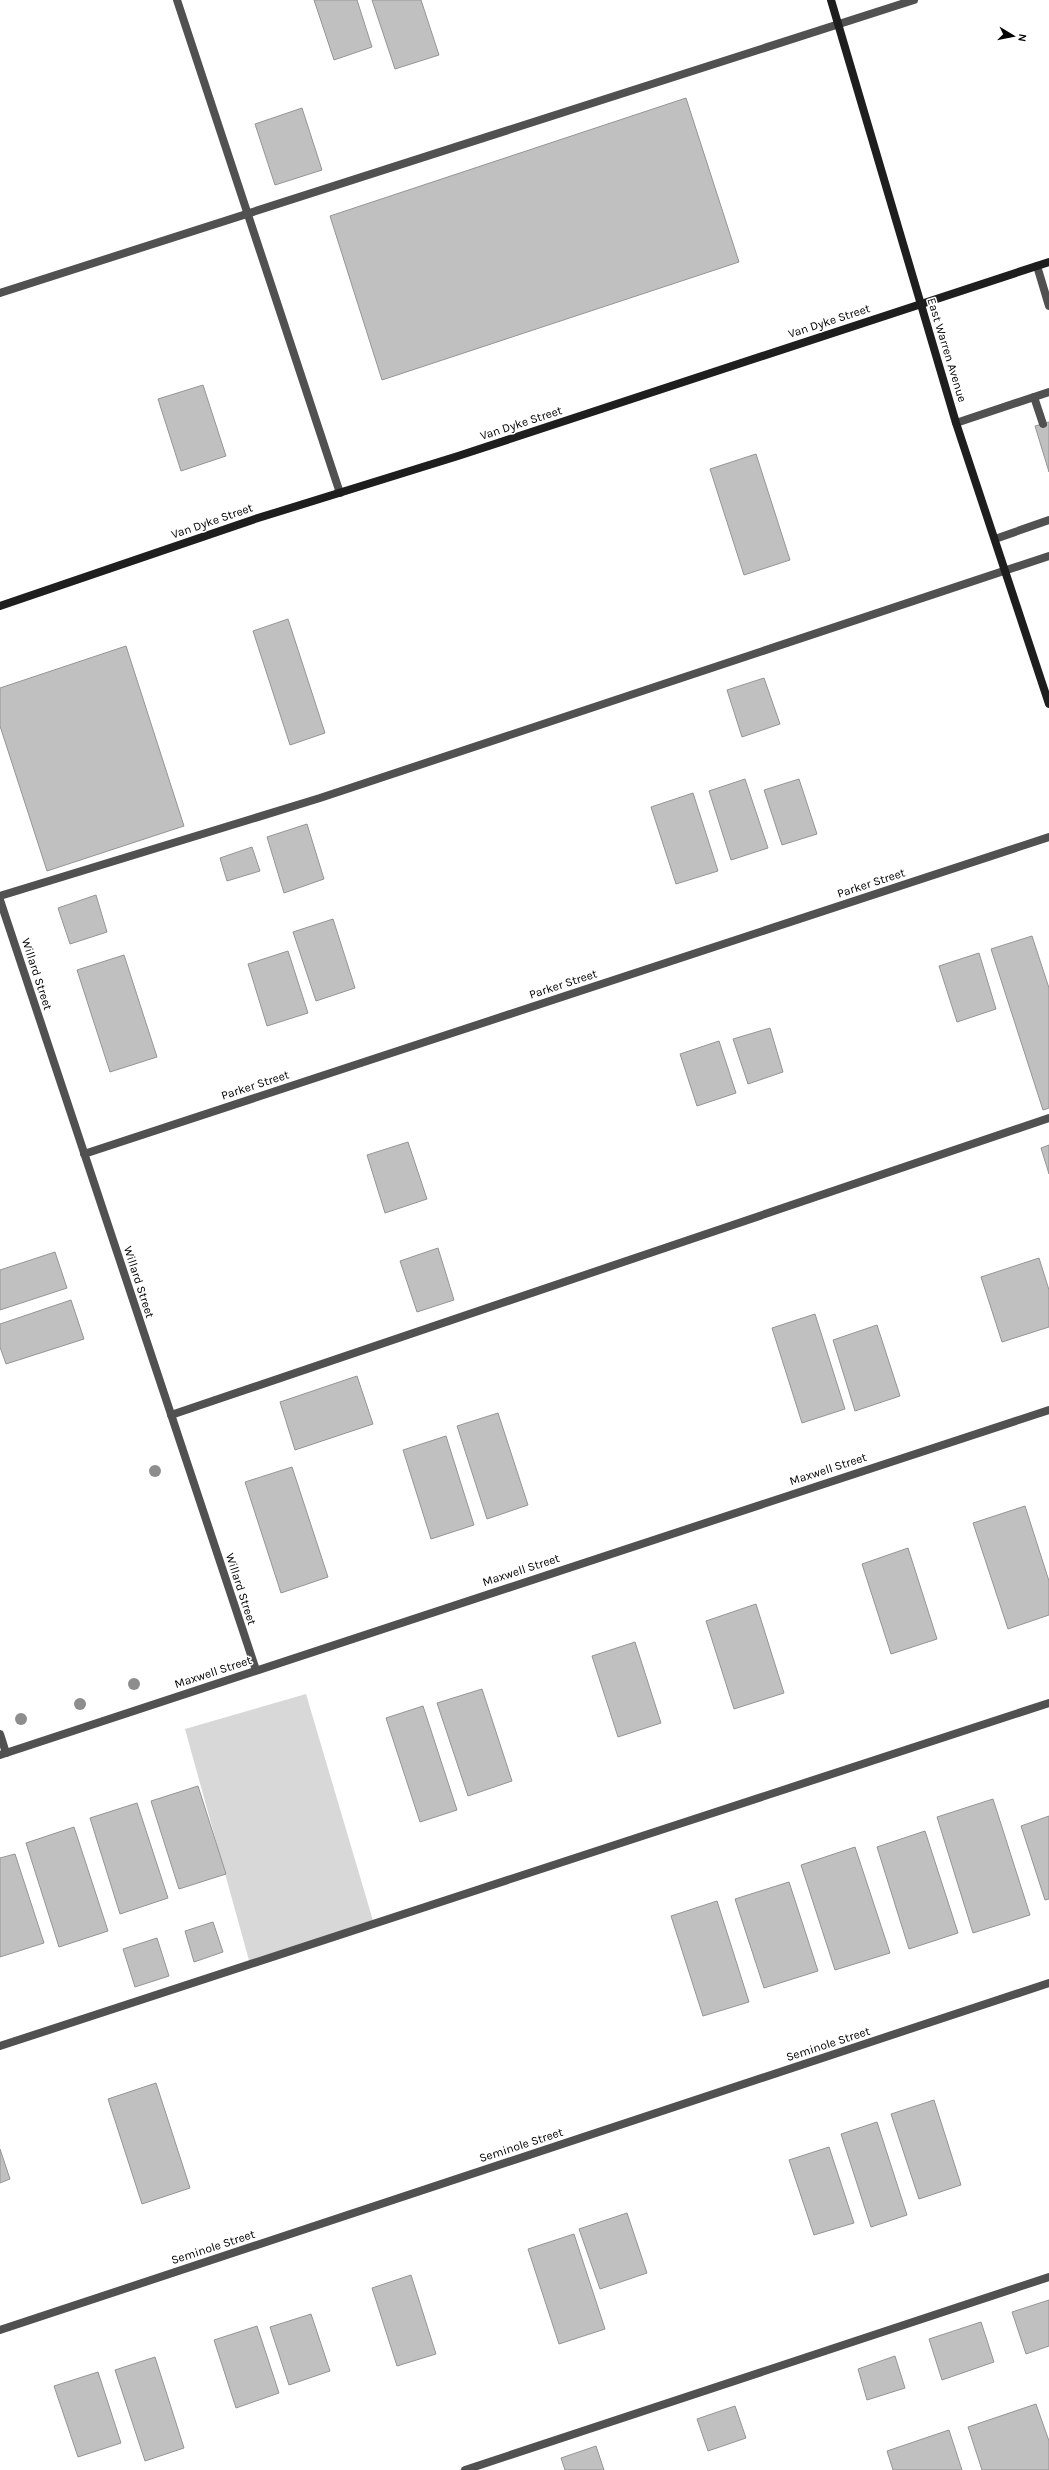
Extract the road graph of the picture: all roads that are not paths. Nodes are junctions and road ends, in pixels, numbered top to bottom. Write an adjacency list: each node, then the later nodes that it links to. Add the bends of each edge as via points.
1 (177, 0): 5 (street)
2 (831, 0): 4 (main road, East Warren Avenue)
3 (914, 0): 4 (street)
4 (838, 24): 5 (street); 9 (main road, East Warren Avenue)
5 (248, 214): 8 (street); 15 (street)
6 (1049, 262): 7 (main road, Van Dyke Street)
7 (1037, 266): 9 (main road, Van Dyke Street); 10 (street)
8 (0, 293)
9 (920, 304): 13 (main road, East Warren Avenue); 15 (main road, Van Dyke Street)
10 (1049, 306)
11 (1049, 392): 12 (street)
12 (1034, 397): 13 (street); 14 (street)
13 (956, 423): 17 (main road, East Warren Avenue)
14 (1043, 424)
15 (340, 493): 20 (main road, Van Dyke Street)
16 (1049, 520): 17 (street)
17 (995, 539): 19 (main road, East Warren Avenue)
18 (1049, 556): 19 (street)
19 (1004, 570): 21 (main road, East Warren Avenue); 23 (street, via 320,798)
20 (0, 606)
21 (1049, 704)
22 (1049, 837): 26 (street, Parker Street)
23 (0, 896)
24 (0, 900): 26 (street, Willard Street)
25 (1049, 1118): 28 (street)
26 (84, 1154): 28 (street, Willard Street)
27 (1049, 1410): 29 (street, Maxwell Street)
28 (171, 1415): 29 (street, Willard Street)
29 (256, 1670): 32 (street, Maxwell Street)
30 (1049, 1702): 34 (street)
31 (0, 1734): 32 (street)
32 (3, 1754)
33 (1049, 1983): 36 (street, Seminole Street)
34 (0, 2046)
35 (1049, 2277): 37 (street)
36 (0, 2330)
37 (464, 2470)

